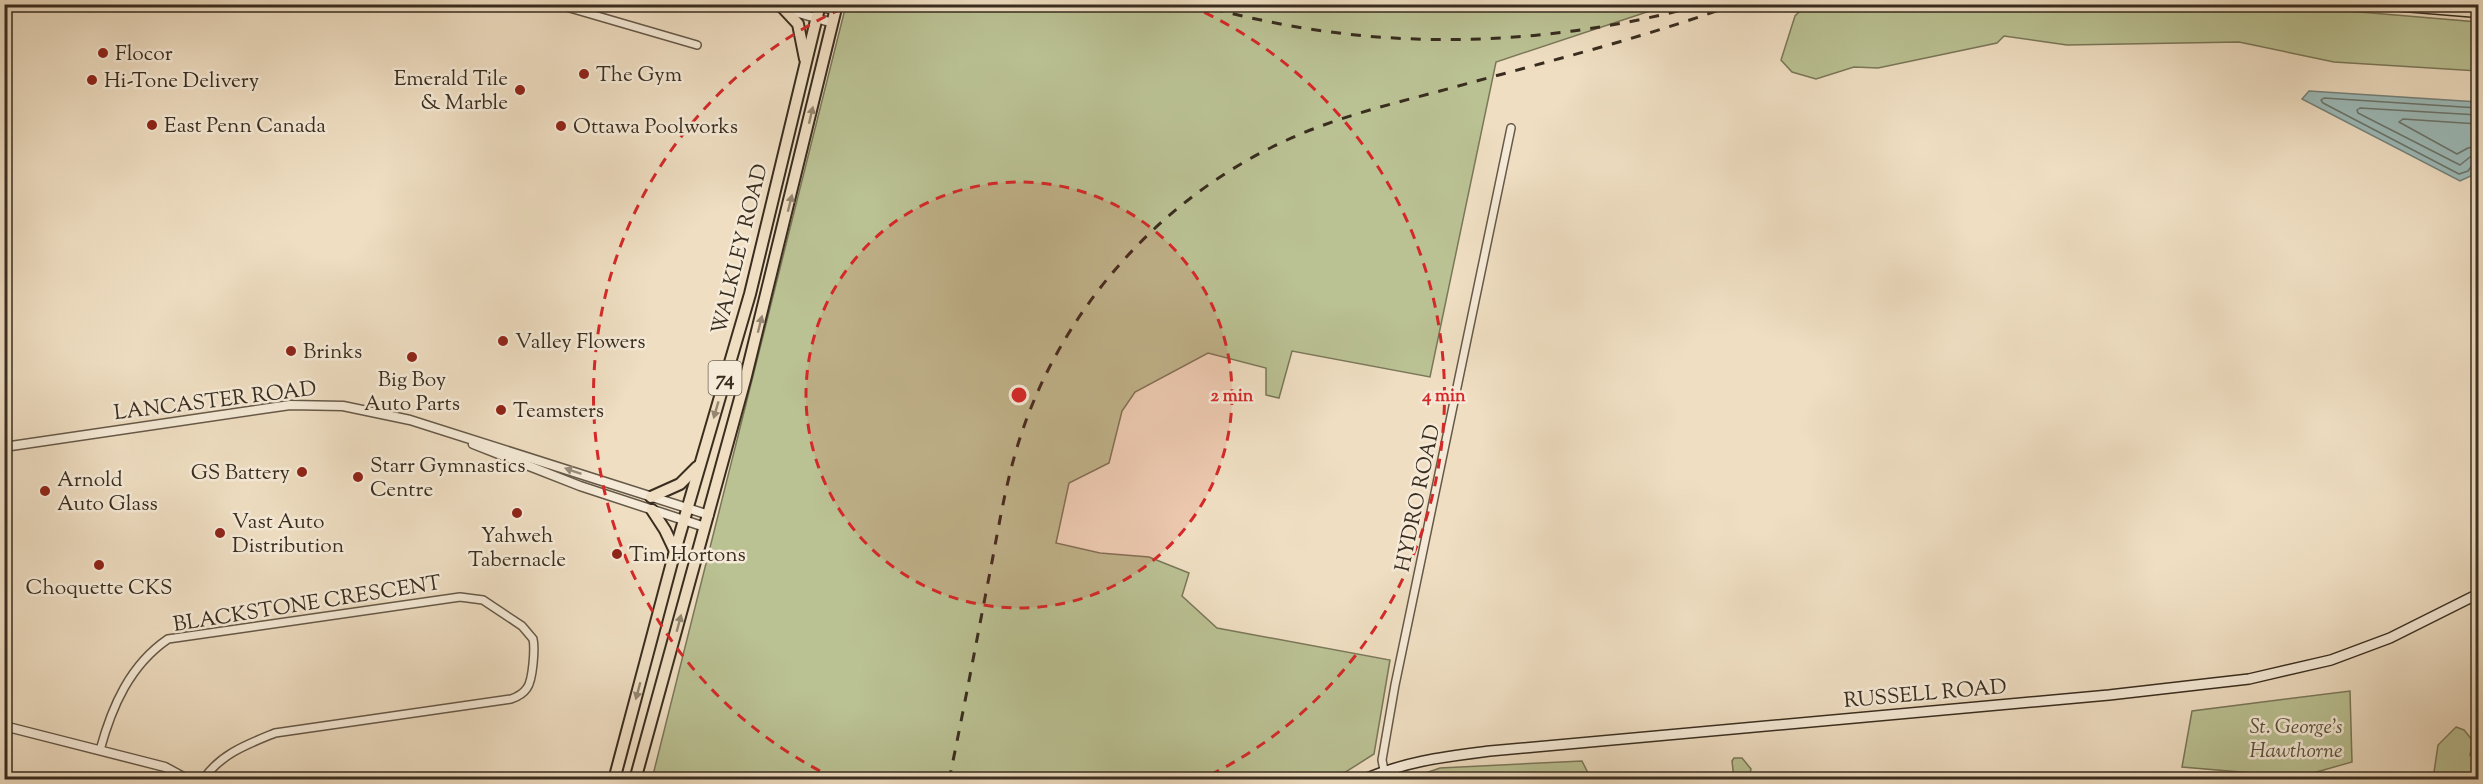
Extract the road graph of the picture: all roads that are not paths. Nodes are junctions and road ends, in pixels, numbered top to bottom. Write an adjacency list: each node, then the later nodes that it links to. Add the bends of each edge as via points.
1 (556, 4): 9 (street)
2 (768, 4): 6 (street)
3 (2392, 4): 7 (highway)
4 (817, 8): 5 (street); 6 (street); 8 (street); 10 (main road, WALKLEY ROAD / 74)
5 (836, 8): 8 (main road, WALKLEY ROAD / 74)
6 (784, 9): 10 (main road, via 798,24)
7 (2478, 11)
8 (833, 22): 18 (main road, WALKLEY ROAD / 74, one-way to 8)
9 (697, 45)
10 (806, 63): 14 (main road, WALKLEY ROAD / 74, one-way to 14, via 750,294)
11 (1511, 128): 25 (street, HYDRO ROAD, via 1395,685 1382,760)
12 (4, 447): 13 (street, LANCASTER ROAD, via 290,405 329,405 428,426)
13 (509, 454): 15 (street, LANCASTER ROAD, one-way to 13); 17 (street, LANCASTER ROAD, via 580,486)
14 (700, 462): 15 (main road, via 680,484); 16 (main road, WALKLEY ROAD / 74)
15 (651, 497): 16 (street, LANCASTER ROAD)
16 (688, 509): 18 (street, LANCASTER ROAD); 19 (main road, WALKLEY ROAD / 74)
17 (652, 510): 19 (street, LANCASTER ROAD); 21 (main road)
18 (709, 515): 20 (main road, WALKLEY ROAD / 74)
19 (684, 521): 20 (street, LANCASTER ROAD); 21 (main road, WALKLEY ROAD / 74)
20 (705, 527): 29 (main road, WALKLEY ROAD / 74, one-way to 20)
21 (675, 551): 28 (main road, WALKLEY ROAD / 74, one-way to 28)
22 (2478, 594): 25 (main road, RUSSELL ROAD, via 2390,638 2331,660 2249,679 1491,751 1411,762)
23 (4, 726): 24 (street)
24 (100, 750): 26 (street, via 165,767); 27 (street, BLACKSTONE CRESCENT, via 110,714 138,665 168,639 460,597 483,600 522,626 533,639 530,681 519,696 275,733 239,747 211,768)
25 (1384, 770): 30 (main road, RUSSELL ROAD)
26 (189, 780)
27 (203, 780)
28 (614, 780)
29 (635, 780)
30 (1362, 780)

